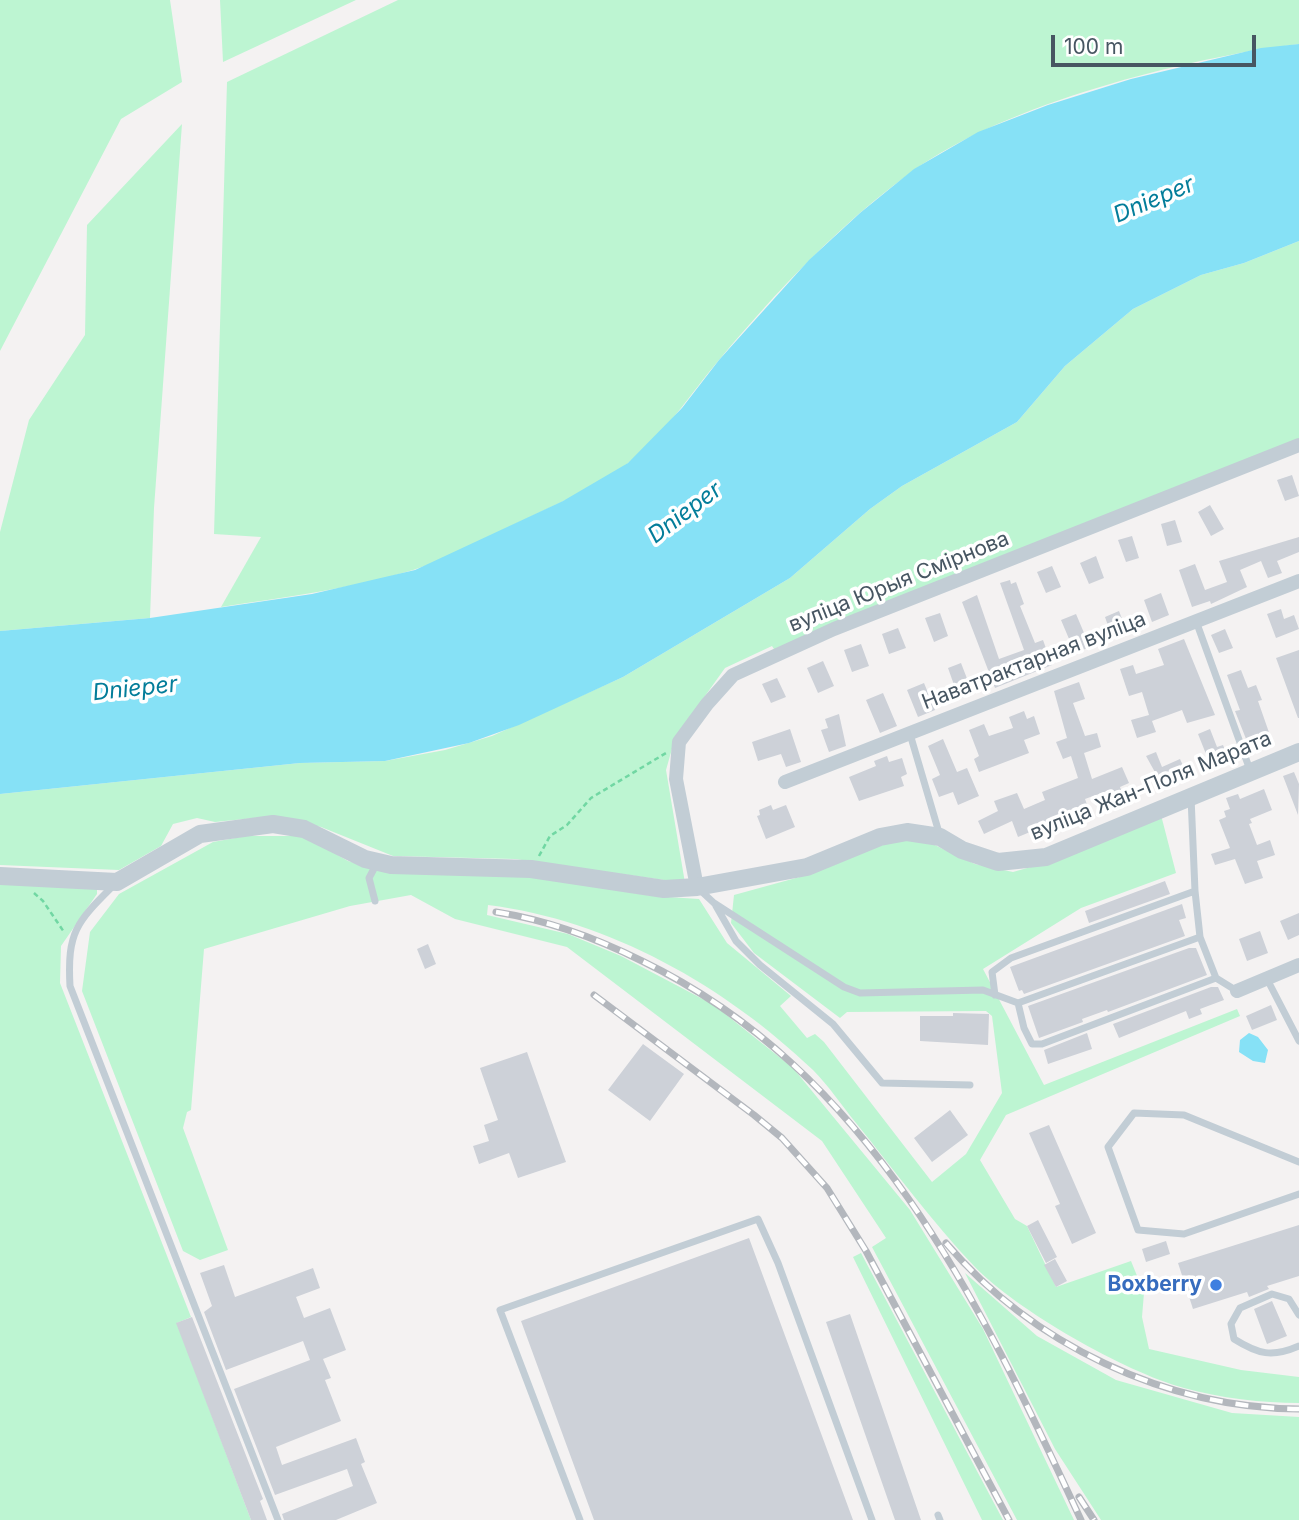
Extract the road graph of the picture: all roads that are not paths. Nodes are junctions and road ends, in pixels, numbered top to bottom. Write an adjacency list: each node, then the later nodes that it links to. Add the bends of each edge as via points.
1 (1299, 445): 13 (street, вуліца Юрыя Смірнова, via 834,629 733,675 680,742 676,779)
2 (1299, 581): 3 (street, Наватрактарная вуліца)
3 (1196, 621): 4 (street, Наватрактарная вуліца); 6 (lane)
4 (909, 732): 7 (street, Наватрактарная вуліца); 9 (lane)
5 (1299, 752): 6 (street, вуліца Жан-Поля Марата)
6 (1250, 770): 8 (street, вуліца Жан-Поля Марата)
7 (785, 782)
8 (1191, 794): 9 (street, вуліца Жан-Поля Марата, via 1046,857 998,862); 14 (lane)
9 (940, 837): 13 (street, вуліца Жан-Поля Марата, via 907,832 880,837 807,867)
10 (377, 862): 12 (street, вуліца Жан-Поля Марата, via 304,829 273,824 200,834); 13 (street, вуліца Жан-Поля Марата, via 531,869 664,889); 15 (lane, via 369,878)
11 (0, 876): 12 (street)
12 (117, 882): 30 (lane, via 88,911 72,936 70,986)
13 (697, 887): 16 (lane)
14 (1195, 891): 17 (lane); 22 (lane, via 1011,958 992,972)
15 (375, 901)
16 (713, 903): 22 (lane, via 860,993 983,990); 25 (lane, via 736,941 833,1024 882,1083)
17 (1200, 937): 19 (lane); 23 (lane)
18 (1299, 965): 20 (street)
19 (1216, 978): 21 (lane); 23 (lane, via 1042,1044 1032,1044)
20 (1266, 978): 21 (street); 24 (lane)
21 (1237, 990)
22 (995, 995): 23 (lane)
23 (1018, 1003)
24 (1299, 1041)
25 (970, 1085)
26 (1299, 1161): 27 (lane, via 1184,1115 1134,1113 1108,1147 1138,1230 1184,1234)
27 (1299, 1194)
28 (1299, 1315): 29 (lane, via 1289,1299 1272,1294 1240,1308 1231,1324 1234,1339 1254,1352 1283,1353)
29 (1299, 1346)
30 (278, 1520)
31 (580, 1520): 32 (lane, via 500,1310 758,1219)
32 (872, 1520)

